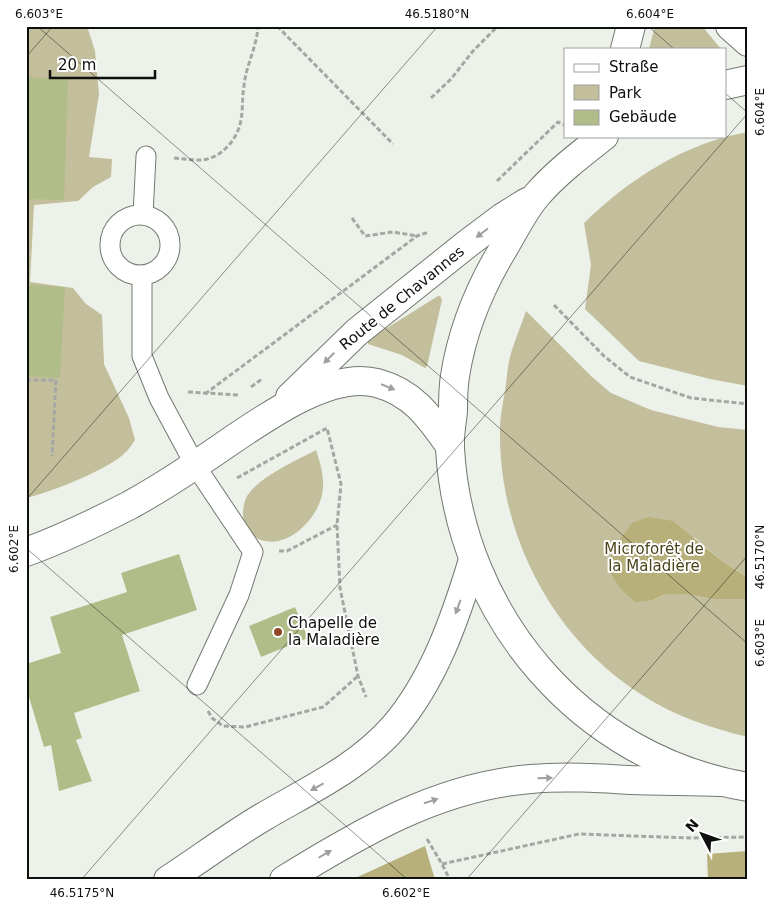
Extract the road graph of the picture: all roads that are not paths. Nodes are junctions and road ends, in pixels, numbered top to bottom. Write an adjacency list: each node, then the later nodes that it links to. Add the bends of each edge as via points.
1 (631, 26): 4 (main road)
2 (730, 26): 3 (main road)
3 (748, 42)
4 (625, 48)
5 (748, 80): 6 (main road)
6 (726, 85)
7 (602, 138): 9 (main road)
8 (146, 156): 10 (lane)
9 (536, 196): 12 (main road, Route de Chavannes, one-way to 12, via 504,216 356,332); 13 (main road, via 488,274 469,321 455,376)
10 (143, 215): 11 (lane, via 160,223 166,230 170,248 164,264); 11 (lane, via 124,220 112,236 111,245 112,255 123,270)
11 (142, 275): 14 (lane, via 142,356 159,398)
12 (276, 411): 13 (main road, Route de Chavannes, one-way to 13, via 330,385 376,383 414,401); 14 (main road, Route de Chavannes)
13 (450, 446): 16 (main road, via 455,494)
14 (195, 466): 15 (main road, Route de Chavannes, via 130,504); 17 (lane, via 253,552 239,595)
15 (26, 552)
16 (473, 560): 18 (main road, via 503,622 545,678 597,724 656,759); 20 (main road, one-way to 20, via 460,604 440,651 425,681 394,727 334,778 261,818)
17 (197, 685)
18 (721, 782): 19 (main road); 21 (main road, one-way to 18, via 404,812 496,783 562,778)
19 (748, 787)
20 (168, 880)
21 (284, 880)

